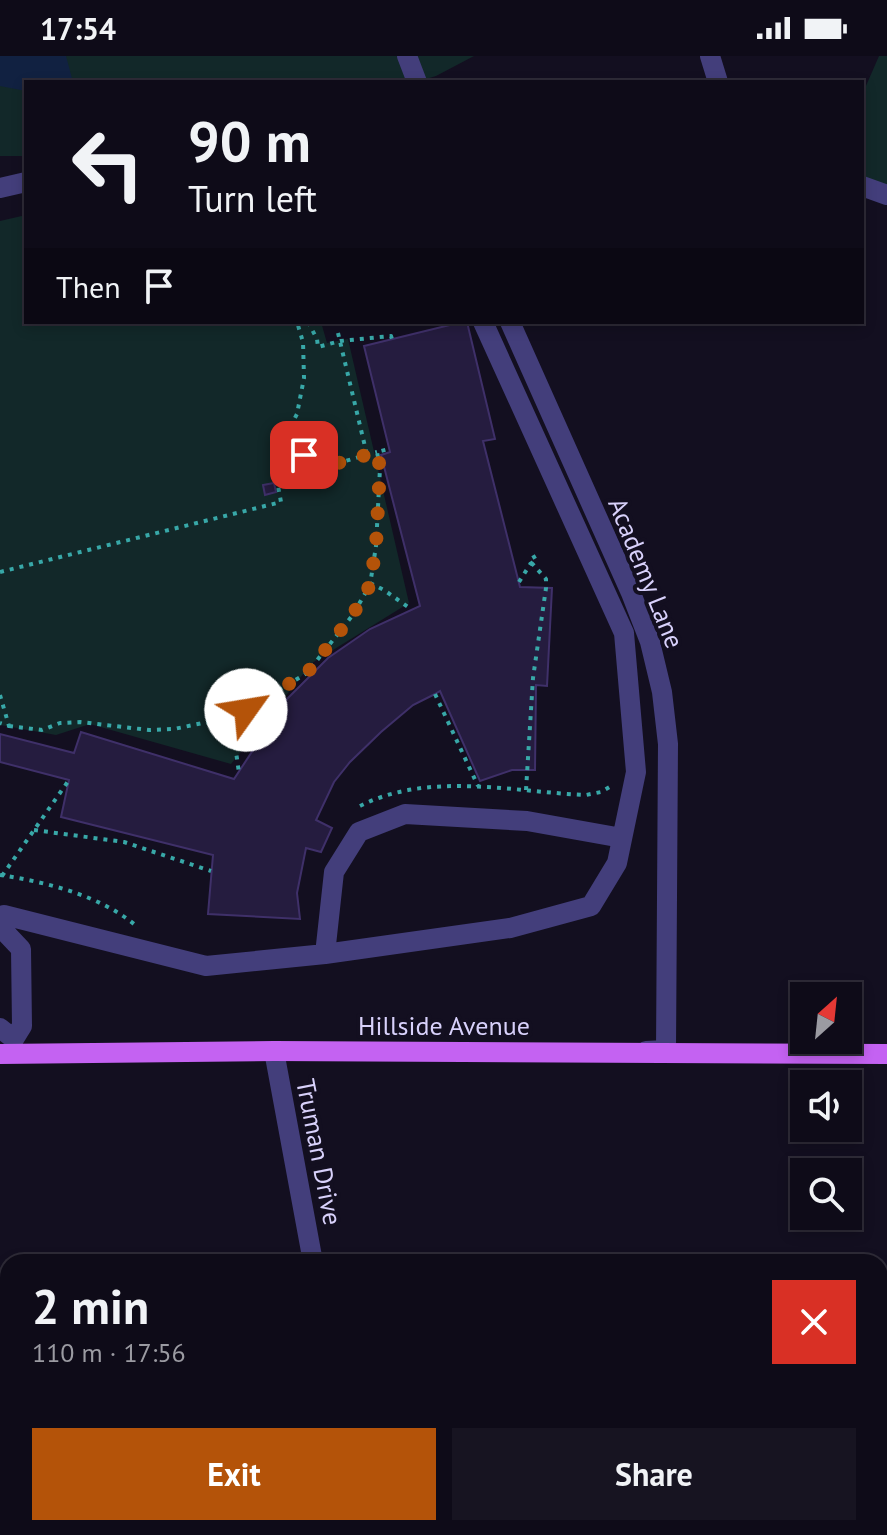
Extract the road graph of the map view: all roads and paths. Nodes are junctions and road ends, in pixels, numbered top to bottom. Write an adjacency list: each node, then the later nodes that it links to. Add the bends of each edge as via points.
1 (407, 56): 3 (street)
2 (710, 56): 4 (street)
3 (416, 80)
4 (717, 80)
5 (24, 182): 7 (street)
6 (864, 187): 8 (street)
7 (0, 188)
8 (887, 195)
9 (298, 324): 16 (path, via 304,378 297,414)
10 (309, 324): 15 (path, via 318,347)
11 (484, 324): 36 (street, via 624,633 636,772)
12 (511, 324): 43 (street, Academy Lane, via 631,593 662,692 668,744 666,1050)
13 (338, 333): 15 (path)
14 (392, 339): 15 (path)
15 (340, 341): 19 (path)
16 (283, 443): 19 (path, via 324,467); 22 (path, via 273,459 281,502)
17 (389, 449): 18 (path)
18 (377, 452): 19 (path); 24 (path, via 376,546)
19 (367, 455)
20 (539, 554): 21 (path)
21 (529, 560): 23 (path); 34 (path, via 546,579 546,588 533,678)
22 (0, 572)
23 (519, 582)
24 (370, 583): 25 (path); 28 (path, via 352,616 307,673)
25 (411, 609)
26 (435, 694): 33 (path)
27 (0, 695): 30 (path)
28 (231, 716): 30 (path, via 174,729 80,722 42,730); 31 (path)
29 (0, 723): 30 (path)
30 (9, 726)
31 (239, 773)
32 (69, 780): 35 (path)
33 (478, 786)
34 (526, 790)
35 (34, 830): 37 (path, via 124,842); 38 (path)
36 (622, 838): 40 (street, via 617,863 591,906 510,928); 40 (street, via 527,821 405,814 359,832 334,872)
37 (211, 871)
38 (2, 876)
39 (2, 925): 40 (street, via 206,966); 41 (street, via 21,949 22,1026)
40 (325, 954)
41 (7, 1044): 42 (main road, Hillside Avenue)
42 (274, 1051): 43 (main road, Hillside Avenue); 45 (street, Truman Drive)
43 (618, 1053): 44 (main road, Hillside Avenue)
44 (887, 1054)
45 (312, 1254)

